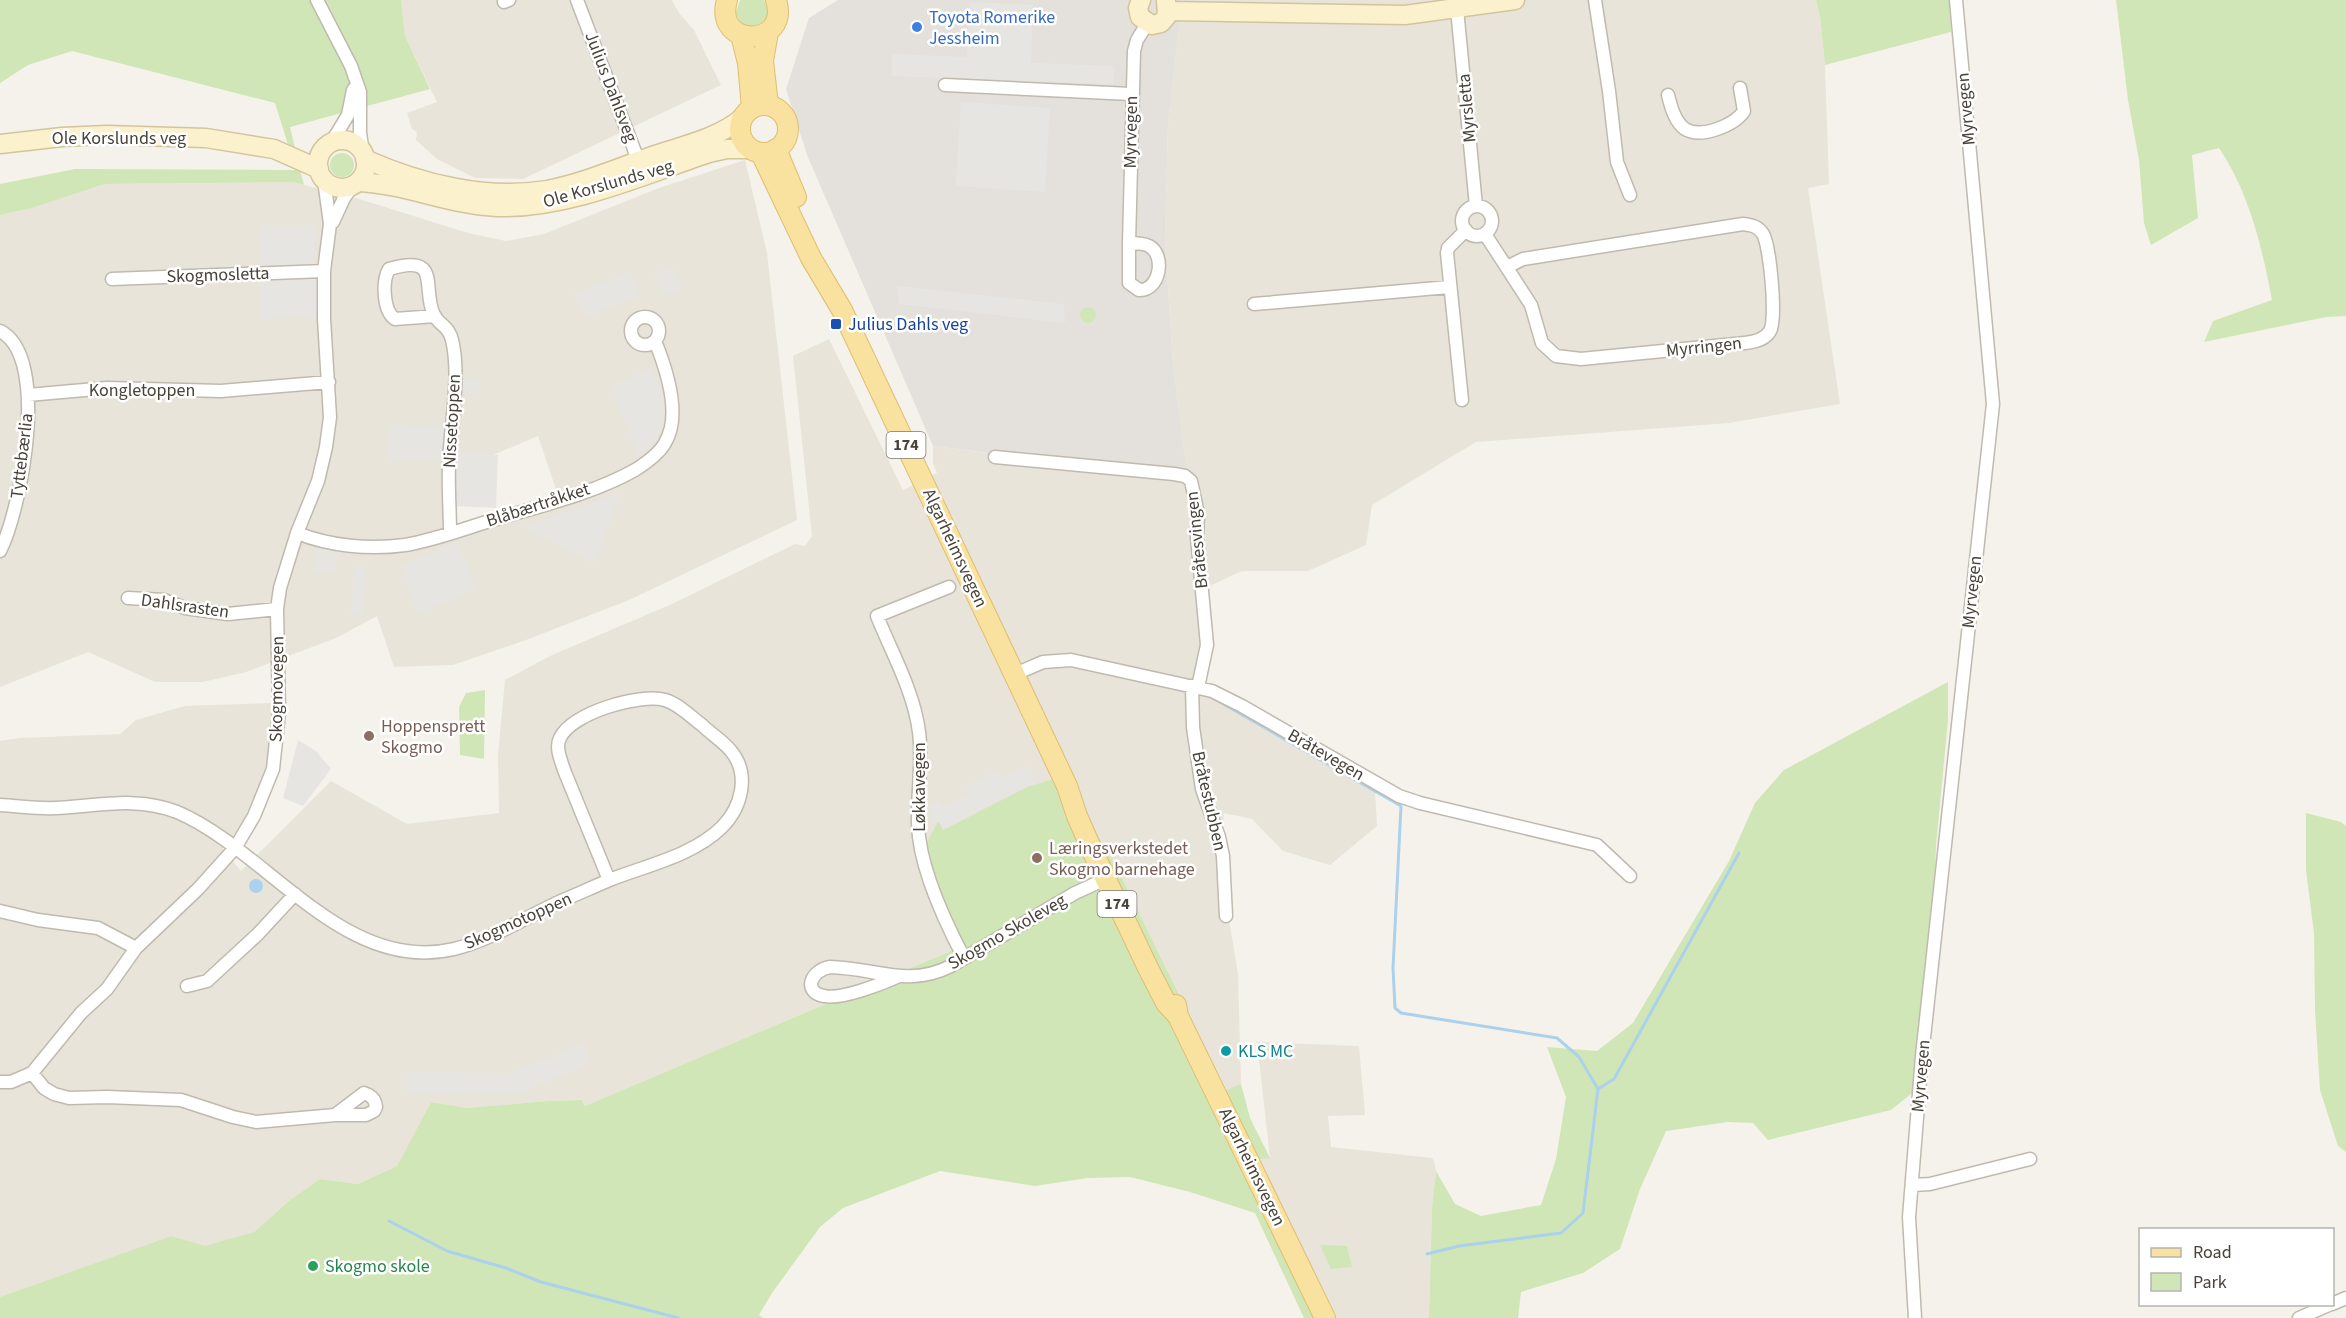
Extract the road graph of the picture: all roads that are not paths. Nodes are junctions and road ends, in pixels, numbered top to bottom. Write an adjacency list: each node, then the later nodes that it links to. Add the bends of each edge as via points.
1 (317, 0): 14 (street)
2 (577, 0): 25 (street, Julius Dahlsveg)
3 (1141, 0): 11 (street, via 1138,13)
4 (1515, 0): 10 (street)
5 (1595, 0): 28 (street, via 1616,155)
6 (1956, 0): 70 (street, Myrvegen, via 1993,404 1922,1056)
7 (721, 3): 13 (main road, 174, via 731,28)
8 (779, 3): 12 (main road, 174, via 776,21)
9 (1167, 6): 10 (street, via 1384,15); 11 (street, via 1161,23)
10 (1457, 9): 29 (street, Myrsletta)
11 (1147, 24): 17 (street, Myrvegen, via 1134,51)
12 (768, 32): 13 (main road, via 755,37); 19 (main road, 174)
13 (741, 35): 19 (main road, 174)
14 (357, 85): 21 (street, via 348,115); 24 (street)
15 (945, 85): 17 (street)
16 (1740, 88): 18 (street, via 1744,111 1740,118 1725,127 1706,131 1690,131 1682,126)
17 (1131, 94): 33 (street, Myrvegen)
18 (1668, 96)
19 (754, 110): 23 (main road, 174, via 740,127 741,136); 23 (main road, via 781,112 788,126 784,142); 25 (street, Ole Korslunds veg, via 721,132)
20 (0, 144): 22 (street, Ole Korslunds veg, via 62,137 160,135)
21 (328, 145): 22 (street, Ole Korslunds veg); 24 (street, via 349,142); 26 (street, via 319,157)
22 (274, 149): 26 (street, Ole Korslunds veg)
23 (762, 150): 25 (street, Ole Korslunds veg, via 728,149); 52 (main road, Algarheimsvegen / 174)
24 (364, 156): 25 (street, Ole Korslunds veg, via 392,171 497,193 525,193); 27 (street, via 365,171)
25 (641, 168): 27 (street, Ole Korslunds veg, via 566,199 526,206 498,207 444,200 386,184)
26 (321, 175): 27 (street, via 341,188); 30 (street, Skogmovegen)
27 (356, 184): 30 (street, Skogmovegen)
28 (1630, 195)
29 (1476, 206): 31 (street, via 1464,215); 32 (street, via 1485,208 1491,216 1491,226)
30 (330, 224): 35 (street, Skogmovegen)
31 (1466, 230): 32 (street, via 1473,235); 37 (street, via 1448,248)
32 (1485, 234): 34 (street, Myrringen)
33 (1129, 243)
34 (1507, 267): 34 (street, Myrringen, via 1531,305 1542,343 1556,356 1581,359 1745,343 1761,340 1773,320 1767,244 1759,229 1752,225 1523,259)
35 (324, 271): 36 (street, Skogmosletta); 42 (street, Skogmovegen)
36 (112, 279)
37 (1449, 287): 38 (street); 44 (street)
38 (1254, 304)
39 (435, 316): 39 (street, Nissetoppen, via 425,270 416,266 389,269 389,315 395,319); 47 (street, Nissetoppen, via 447,327 455,359)
40 (0, 331): 43 (street, via 22,357)
41 (655, 341): 47 (street, Blåbærtråkket, via 668,382 672,418 666,441 653,456 636,469 589,490)
42 (329, 382): 43 (street, Kongletoppen, via 221,391 107,388); 46 (street, Skogmovegen, via 326,447 318,481)
43 (28, 395): 48 (street, Tyttebærlia, via 19,496)
44 (1462, 400)
45 (995, 457): 53 (street, Bråtesvingen, via 1174,474 1191,481 1198,514 1207,645)
46 (297, 533): 47 (street, Blåbærtråkket, via 340,545 366,547 403,545); 51 (street, Skogmovegen)
47 (450, 533)
48 (0, 551)
49 (949, 587): 63 (street, Løkkavegen, via 877,616 917,722 918,826 923,861)
50 (128, 598): 51 (street, Dahlsrasten, via 164,600 185,608 228,614)
51 (277, 609): 55 (street, Skogmovegen, via 279,714 273,769 254,816)
52 (1015, 674): 53 (street, Bråtevegen, via 1043,662 1071,660); 57 (main road, Algarheimsvegen / 174, via 1077,816)
53 (1195, 687): 56 (street, Bråtevegen, via 1224,696 1399,796 1597,845); 61 (street, Bråtestubben, via 1198,764 1208,810 1219,837)
54 (0, 805): 55 (street, Skogmotoppen, via 44,808 109,802 140,804 175,811)
55 (235, 848): 59 (street, Skogmotoppen); 62 (street, Skogmovegen)
56 (1630, 876)
57 (1110, 877): 63 (street, Skogmo Skoleveg); 72 (main road, Algarheimsvegen / 174, via 1148,968 1178,1017)
58 (609, 880): 58 (street, Skogmotoppen, via 666,859 712,834 732,814 742,790 733,753 678,706 665,700 631,701 605,708 577,720 558,741 564,770); 59 (street, Skogmotoppen, via 482,939 432,951 412,951 373,942 352,933)
59 (295, 894): 65 (street, via 272,921 207,981)
60 (0, 910): 62 (street, via 98,928)
61 (1226, 916)
62 (136, 948): 66 (street, Skogmovegen, via 108,989 81,1013)
63 (964, 958): 64 (street, Skogmo Skoleveg, via 930,975)
64 (897, 977): 64 (street, Skogmo Skoleveg, via 830,967 815,972 812,987 829,997 868,990)
65 (187, 986)
66 (32, 1073): 67 (street); 68 (street, via 44,1088 69,1098 181,1100 256,1122)
67 (0, 1082)
68 (335, 1115)
69 (2030, 1159): 70 (street)
70 (1913, 1185): 73 (street, Myrvegen, via 1909,1244)
71 (2327, 1306): 74 (street)
72 (1325, 1318)
73 (1915, 1318)
74 (2298, 1318)

